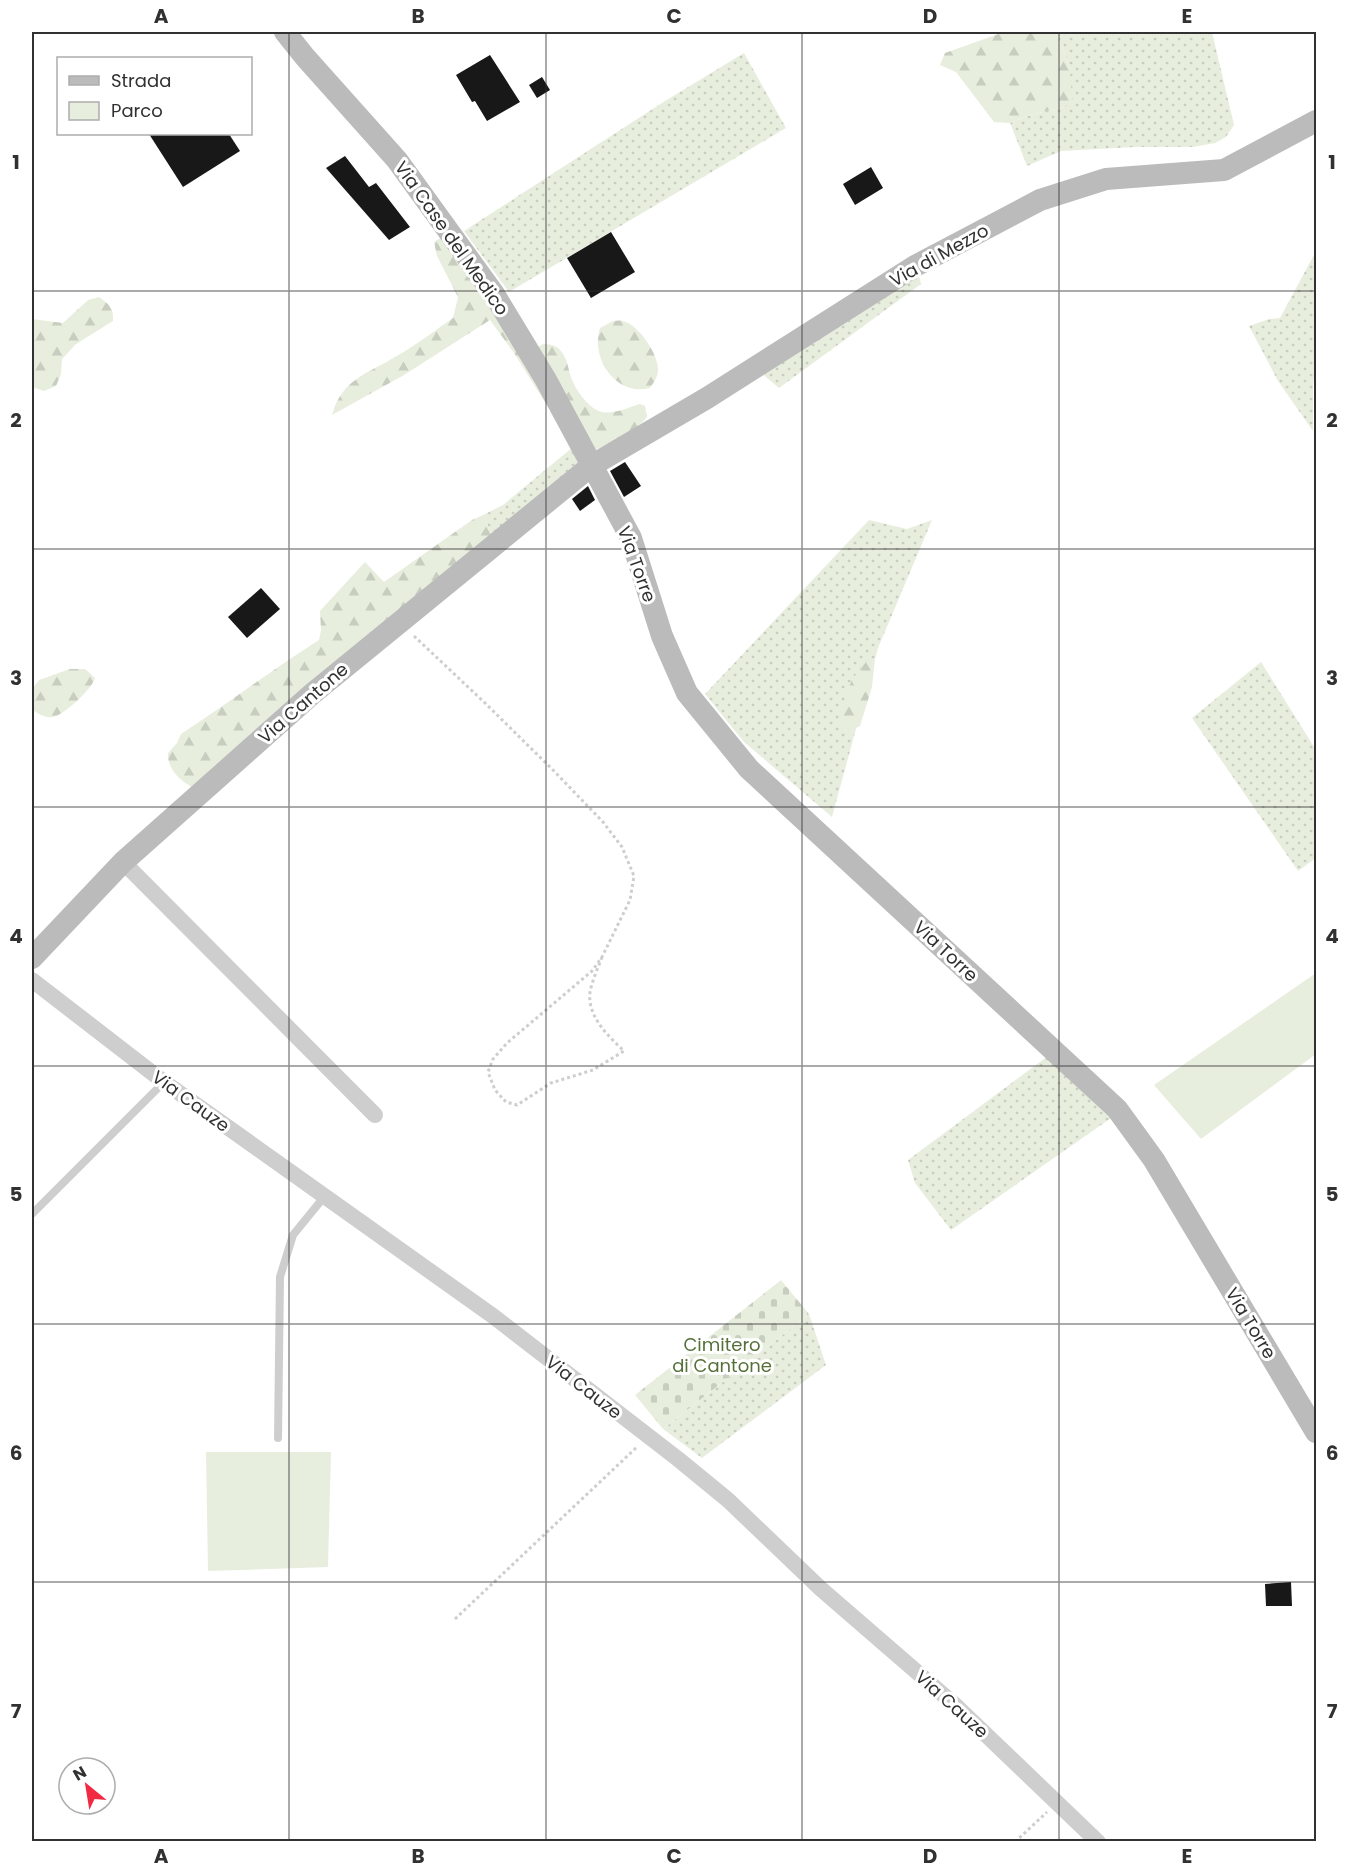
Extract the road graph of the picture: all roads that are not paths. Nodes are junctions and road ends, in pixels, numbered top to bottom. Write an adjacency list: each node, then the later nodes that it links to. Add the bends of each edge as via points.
1 (285, 32): 3 (main road, Via Case del Medico, via 398,160 494,294 546,380)
2 (1317, 121): 3 (main road, Via di Mezzo, via 1224,170 1106,179 1040,200 915,266 707,398)
3 (591, 466): 4 (main road, Via Cantone, via 312,694); 11 (main road, Via Torre, via 631,538 662,636 687,693 749,769 1117,1109 1154,1160)
4 (123, 862): 5 (main road, Via Cantone); 8 (street)
5 (32, 958)
6 (32, 980): 7 (street, Via Cauze)
7 (164, 1082): 9 (street, Via Cauze); 10 (lane)
8 (375, 1115)
9 (324, 1197): 12 (lane, via 293,1235 280,1277); 13 (street, Via Cauze, via 493,1316 728,1500 821,1589 955,1705)
10 (32, 1214)
11 (1317, 1432)
12 (278, 1438)
13 (1098, 1842)

